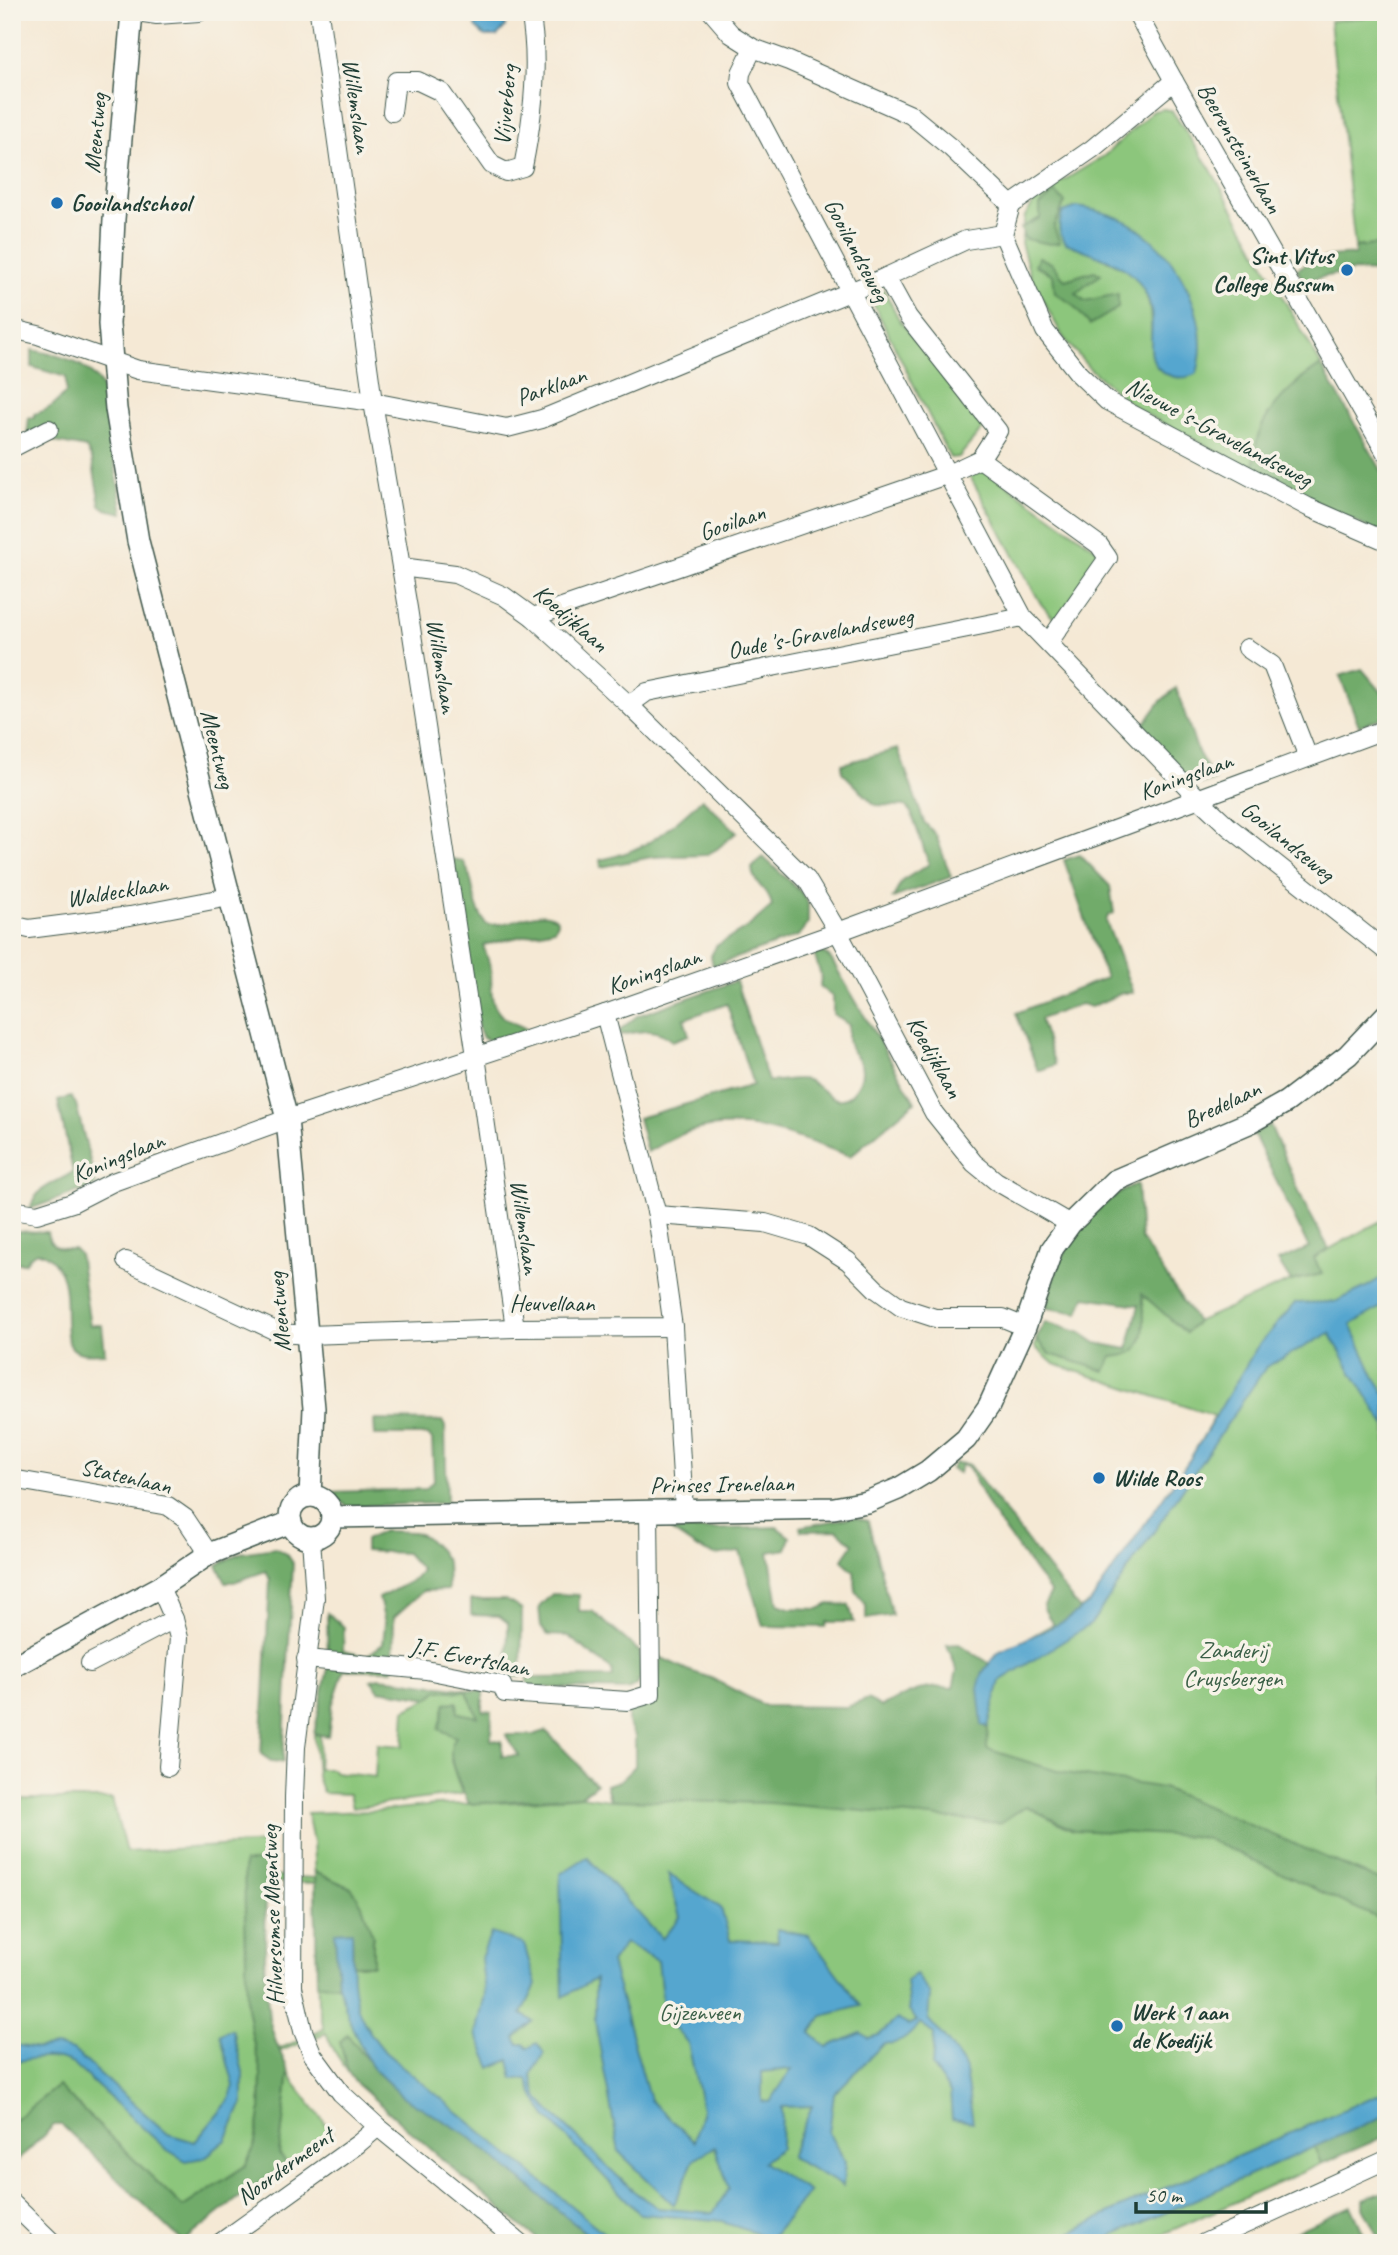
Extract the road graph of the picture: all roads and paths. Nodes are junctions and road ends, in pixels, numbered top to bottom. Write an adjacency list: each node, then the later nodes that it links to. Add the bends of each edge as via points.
1 (134, 12): 2 (street); 15 (main road, Meentweg, via 114,219 109,324)
2 (199, 12)
3 (319, 12): 16 (street, Willemslaan)
4 (530, 12): 9 (street, Vijverberg, via 533,120 523,167 506,172 492,165 441,92 418,81 396,80)
5 (712, 12): 7 (street, via 731,34)
6 (1136, 12): 8 (street, Beerensteinerlaan)
7 (753, 48): 10 (street, via 911,115); 13 (street, Gooilandseweg, via 740,83)
8 (1174, 82): 10 (street, via 1092,149); 19 (street, Beerensteinerlaan)
9 (392, 112)
10 (1011, 205): 11 (street)
11 (1003, 234): 12 (street, Parklaan, via 966,240); 22 (street, Nieuwe 's-Gravelandseweg, via 1045,331 1107,401 1308,507)
12 (886, 278): 13 (street, Parklaan); 20 (street, Gooilandseweg, via 908,317 998,431)
13 (851, 291): 16 (street, Parklaan, via 542,419 507,428); 21 (street, Gooilandseweg)
14 (12, 329): 15 (street, Parklaan)
15 (112, 360): 16 (street, Parklaan, via 138,370); 32 (main road, Meentweg, via 138,541)
16 (373, 402): 23 (street, Willemslaan)
17 (49, 429): 18 (street)
18 (12, 448)
19 (1386, 453)
20 (980, 459): 21 (street); 26 (street, via 1099,545 1108,558)
21 (946, 475): 24 (street, Gooilaan); 25 (street, Gooilandseweg)
22 (1386, 541)
23 (401, 567): 24 (street, Koedijklaan, via 455,574 504,596); 38 (street, Willemslaan)
24 (533, 617): 28 (street, Koedijklaan)
25 (1023, 617): 26 (street, Gooilandseweg); 28 (street, Oude 's-Gravelandseweg, via 648,692)
26 (1049, 642): 31 (street, Gooilandseweg)
27 (1247, 648): 30 (street, via 1272,664)
28 (629, 705): 34 (street, Koedijklaan, via 807,880)
29 (1386, 729): 30 (street, Koningslaan)
30 (1308, 757): 31 (street, Koningslaan)
31 (1198, 798): 34 (street, Koningslaan); 35 (street, Gooilandseweg)
32 (229, 897): 33 (street, Waldecklaan, via 130,916 29,929); 39 (main road, Meentweg)
33 (12, 925)
34 (838, 932): 36 (street, Koningslaan); 42 (street, Koedijklaan, via 934,1113 974,1163 996,1181)
35 (1386, 951)
36 (605, 1014): 38 (street, Koningslaan); 41 (street)
37 (1386, 1015): 42 (main road, Bredelaan, via 1348,1055 1286,1102 1251,1122 1114,1181)
38 (476, 1056): 39 (street, Koningslaan); 45 (street, Willemslaan)
39 (287, 1119): 40 (street, Koningslaan, via 113,1182 72,1203 37,1214); 47 (main road, Meentweg)
40 (12, 1210)
41 (657, 1215): 44 (street, via 765,1223 809,1236 848,1261 901,1307 935,1318 1003,1318); 46 (street)
42 (1070, 1224): 44 (main road, via 1052,1249)
43 (126, 1261): 47 (street, Heuvellaan, via 280,1333)
44 (1025, 1327): 50 (main road, Prinses Irenelaan, via 989,1406 966,1439 898,1489 867,1502 834,1508)
45 (515, 1328): 46 (street, Heuvellaan); 47 (street, Heuvellaan)
46 (673, 1328): 50 (street)
47 (308, 1335): 49 (main road, Meentweg, via 313,1408)
48 (12, 1479): 55 (street, Statenlaan, via 168,1506 185,1518)
49 (310, 1496): 52 (main road, via 328,1504); 53 (main road, via 297,1502)
50 (684, 1510): 51 (main road, Prinses Irenelaan)
51 (649, 1512): 52 (main road, Prinses Irenelaan); 58 (street, J.F. Evertslaan, via 652,1694 628,1701 505,1693 502,1685 426,1670)
52 (332, 1517): 54 (main road, via 326,1532)
53 (291, 1522): 54 (main road, via 297,1532); 55 (main road)
54 (311, 1538): 58 (street, via 315,1598)
55 (209, 1554): 56 (main road)
56 (160, 1587): 57 (street); 60 (main road)
57 (174, 1619): 59 (street); 61 (street, via 179,1638)
58 (306, 1659): 62 (street, Hilversumse Meentweg, via 294,1797 293,1987 313,2055 341,2093)
59 (90, 1663)
60 (12, 1667)
61 (168, 1767)
62 (378, 2127): 66 (street, Noordermeent); 67 (street, Hilversumse Meentweg)
63 (1386, 2160): 68 (street)
64 (12, 2203): 65 (street)
65 (53, 2243)
66 (220, 2243)
67 (520, 2243)
68 (1204, 2243)

